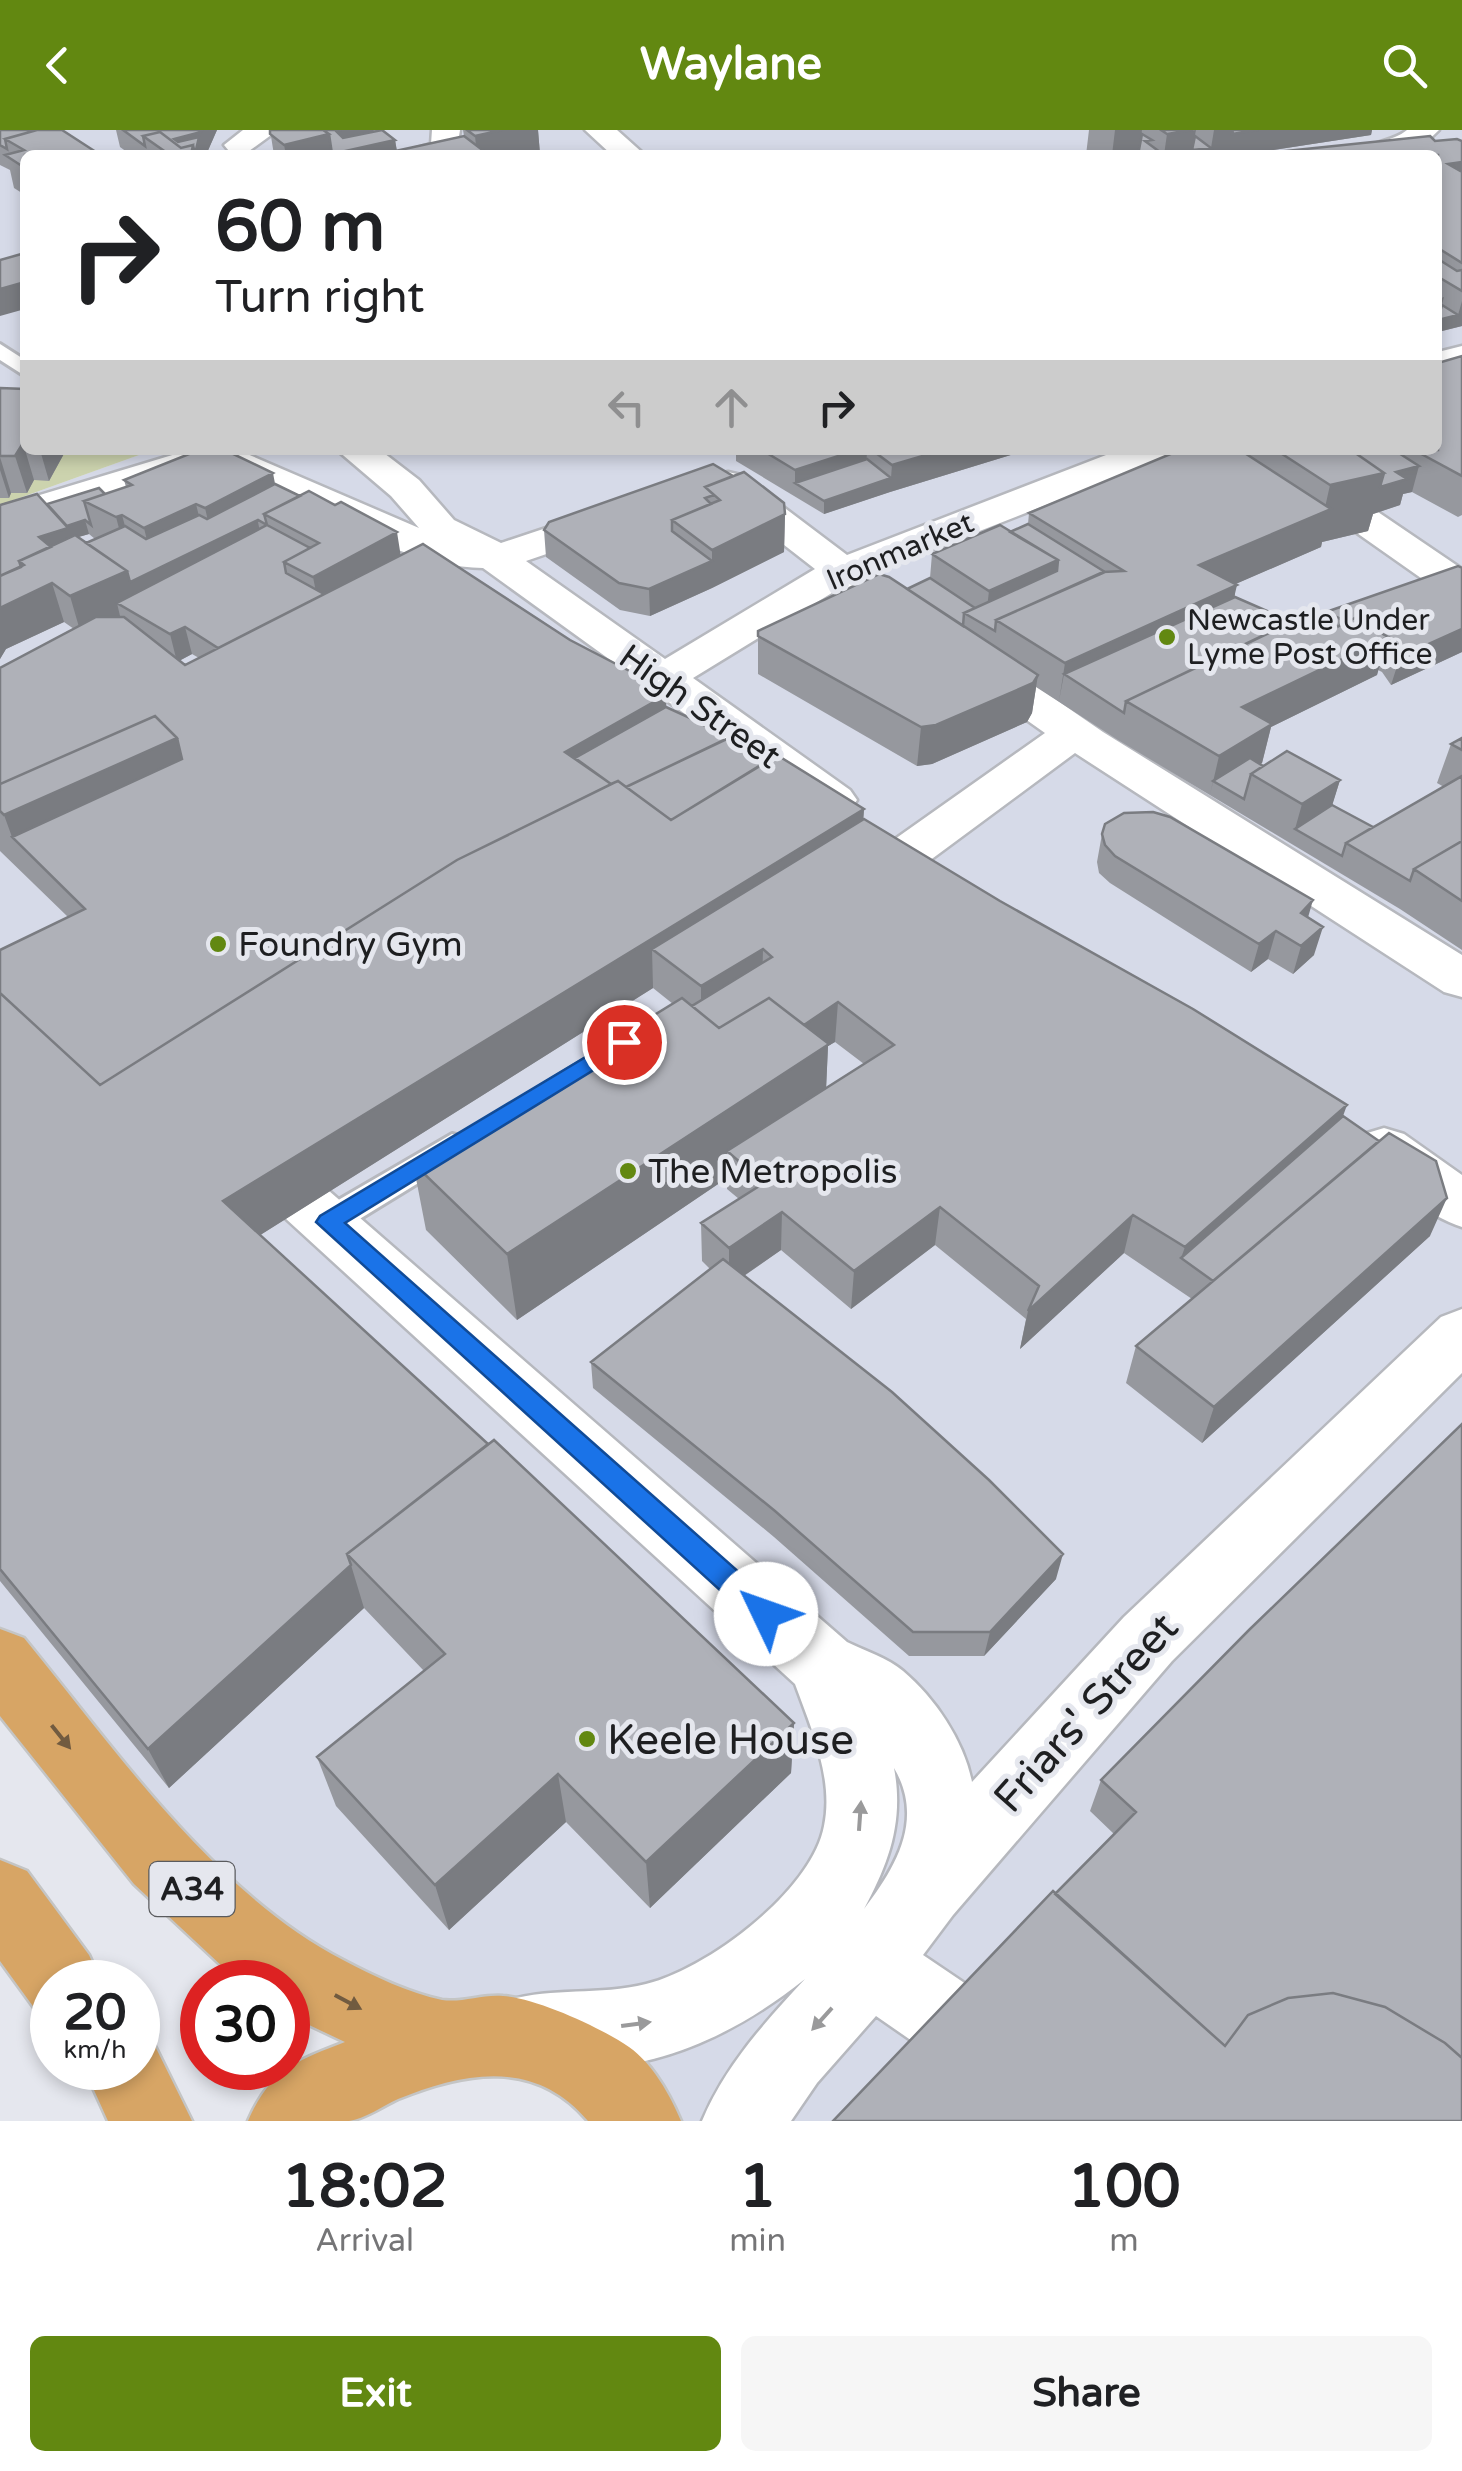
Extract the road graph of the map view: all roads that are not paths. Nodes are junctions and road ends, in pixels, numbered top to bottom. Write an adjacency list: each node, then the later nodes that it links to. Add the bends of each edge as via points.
1 (598, 130): 6 (street)
2 (1402, 130): 7 (street)
3 (1433, 141): 8 (street); 9 (street)
4 (476, 142): 5 (street)
5 (439, 145)
6 (624, 150)
7 (1379, 150)
8 (1390, 150)
9 (1400, 150)
10 (0, 350): 11 (lane)
11 (20, 366)
12 (212, 455): 19 (street)
13 (228, 455): 20 (street, via 259,470 319,518)
14 (363, 455): 20 (street, High Street, via 406,488 440,528)
15 (1139, 455): 21 (street, Ironmarket)
16 (707, 477): 21 (street)
17 (644, 508): 20 (street)
18 (1361, 518): 22 (street)
19 (0, 519)
20 (493, 557): 23 (street, High Street)
21 (840, 572): 23 (street, Ironmarket); 24 (street)
22 (1462, 588)
23 (661, 679): 24 (street, High Street, via 900,842)
24 (1063, 728): 25 (street)
25 (1462, 979)
26 (1349, 1127): 28 (street)
27 (476, 1132): 29 (lane)
28 (1462, 1205)
29 (310, 1207): 32 (street)
30 (1462, 1334): 33 (street, Friars' Street, via 1209,1576)
31 (0, 1661): 38 (highway, A34, one-way to 38, via 201,1900 274,1962 372,2015)
32 (823, 1665): 33 (street, via 876,1692 906,1722 933,1767 944,1824); 38 (street, one-way to 32, via 644,2024 698,2008 786,1947 839,1884 861,1828 861,1782)
33 (926, 1888): 36 (street, Friars' Street)
34 (0, 1898): 35 (highway)
35 (46, 1960)
36 (870, 1965): 37 (street); 43 (street, Friars' Street, one-way to 43, via 789,2055)
37 (969, 2033)
38 (475, 2037): 41 (highway, via 334,2086); 42 (highway, via 552,2050 602,2076)
39 (135, 2090): 40 (highway)
40 (151, 2121)
41 (289, 2121)
42 (640, 2121)
43 (743, 2121)

